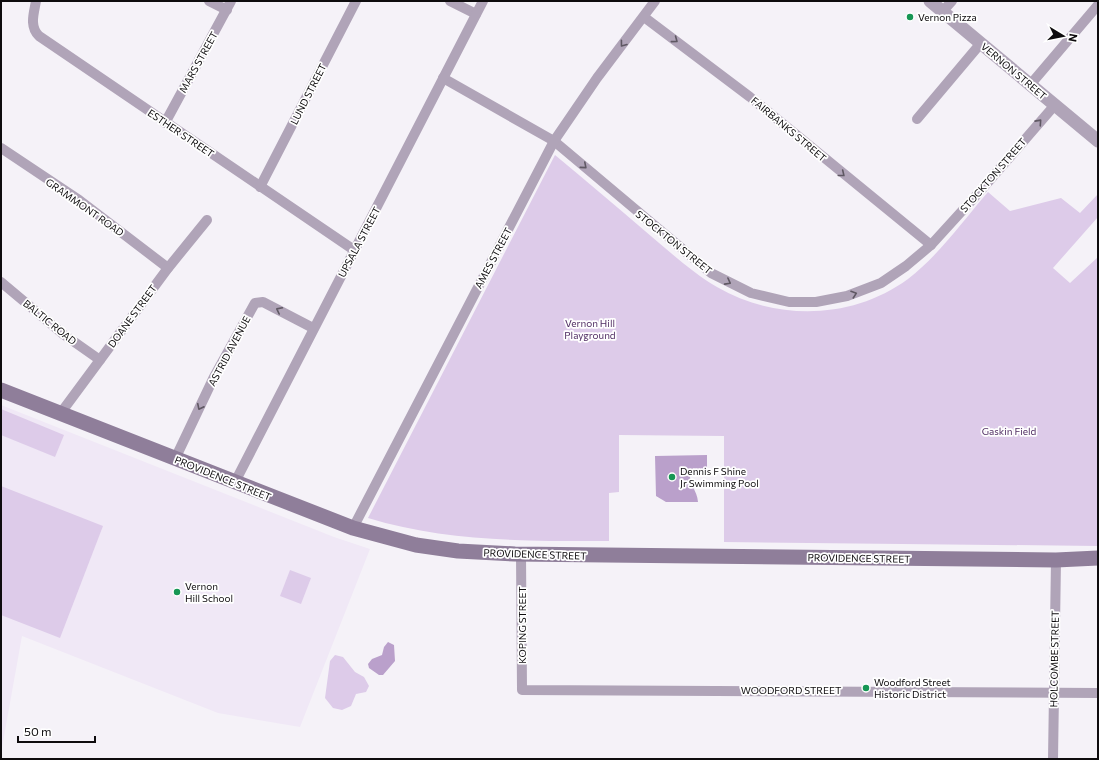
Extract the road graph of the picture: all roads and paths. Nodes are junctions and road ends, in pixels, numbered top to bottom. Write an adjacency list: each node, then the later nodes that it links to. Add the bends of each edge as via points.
1 (36, 1): 19 (street, ESTHER STREET, via 33,23 38,35)
2 (209, 1): 9 (street)
3 (356, 1): 23 (street, LUND STREET)
4 (450, 1): 12 (street)
5 (483, 1): 12 (street, UPSALA STREET)
6 (655, 1): 13 (street, AMES STREET)
7 (930, 1): 11 (street, VERNON STREET)
8 (952, 1): 11 (street)
9 (229, 5): 19 (street, MARS STREET)
10 (1098, 5): 16 (street)
11 (943, 12): 14 (street, VERNON STREET)
12 (476, 14): 15 (street, UPSALA STREET)
13 (644, 16): 20 (street, AMES STREET, one-way to 20); 25 (street, FAIRBANKS STREET, one-way to 25, via 750,97)
14 (981, 43): 16 (street, VERNON STREET); 18 (street)
15 (443, 78): 20 (street, STOCKTON STREET); 26 (street, UPSALA STREET)
16 (1030, 85): 17 (street, VERNON STREET)
17 (1054, 106): 21 (street, VERNON STREET); 25 (street, STOCKTON STREET, one-way to 17)
18 (918, 119)
19 (165, 123): 23 (street, ESTHER STREET)
20 (554, 141): 25 (street, STOCKTON STREET, one-way to 25, via 711,273 739,288 766,298 789,302 816,302 847,296 887,279); 35 (street, AMES STREET)
21 (1098, 141)
22 (1, 148): 27 (street, GRAMMONT ROAD, via 79,200)
23 (260, 187): 26 (street, ESTHER STREET)
24 (207, 220): 27 (street, DOANE STREET)
25 (931, 245)
26 (354, 250): 29 (street, UPSALA STREET)
27 (168, 268): 30 (street, DOANE STREET)
28 (1, 282): 30 (street, BALTIC ROAD, via 63,334)
29 (313, 328): 33 (street, ASTRID AVENUE, one-way to 33, via 263,302 255,303 214,378); 34 (street, UPSALA STREET)
30 (100, 360): 32 (street, DOANE STREET)
31 (1, 390): 32 (main road, PROVIDENCE STREET)
32 (60, 414): 33 (main road, PROVIDENCE STREET)
33 (175, 459): 34 (main road, PROVIDENCE STREET)
34 (235, 482): 35 (main road, PROVIDENCE STREET)
35 (353, 528): 36 (main road, PROVIDENCE STREET, via 416,545)
36 (522, 554): 38 (main road, PROVIDENCE STREET); 39 (street, KOPING STREET, via 522,690)
37 (1098, 558): 38 (main road, PROVIDENCE STREET)
38 (1056, 560): 40 (street, HOLCOMBE STREET)
39 (528, 689): 40 (street, WOODFORD STREET)
40 (1054, 692): 41 (street, WOODFORD STREET); 42 (street, HOLCOMBE STREET)
41 (1098, 693)
42 (1053, 759)

